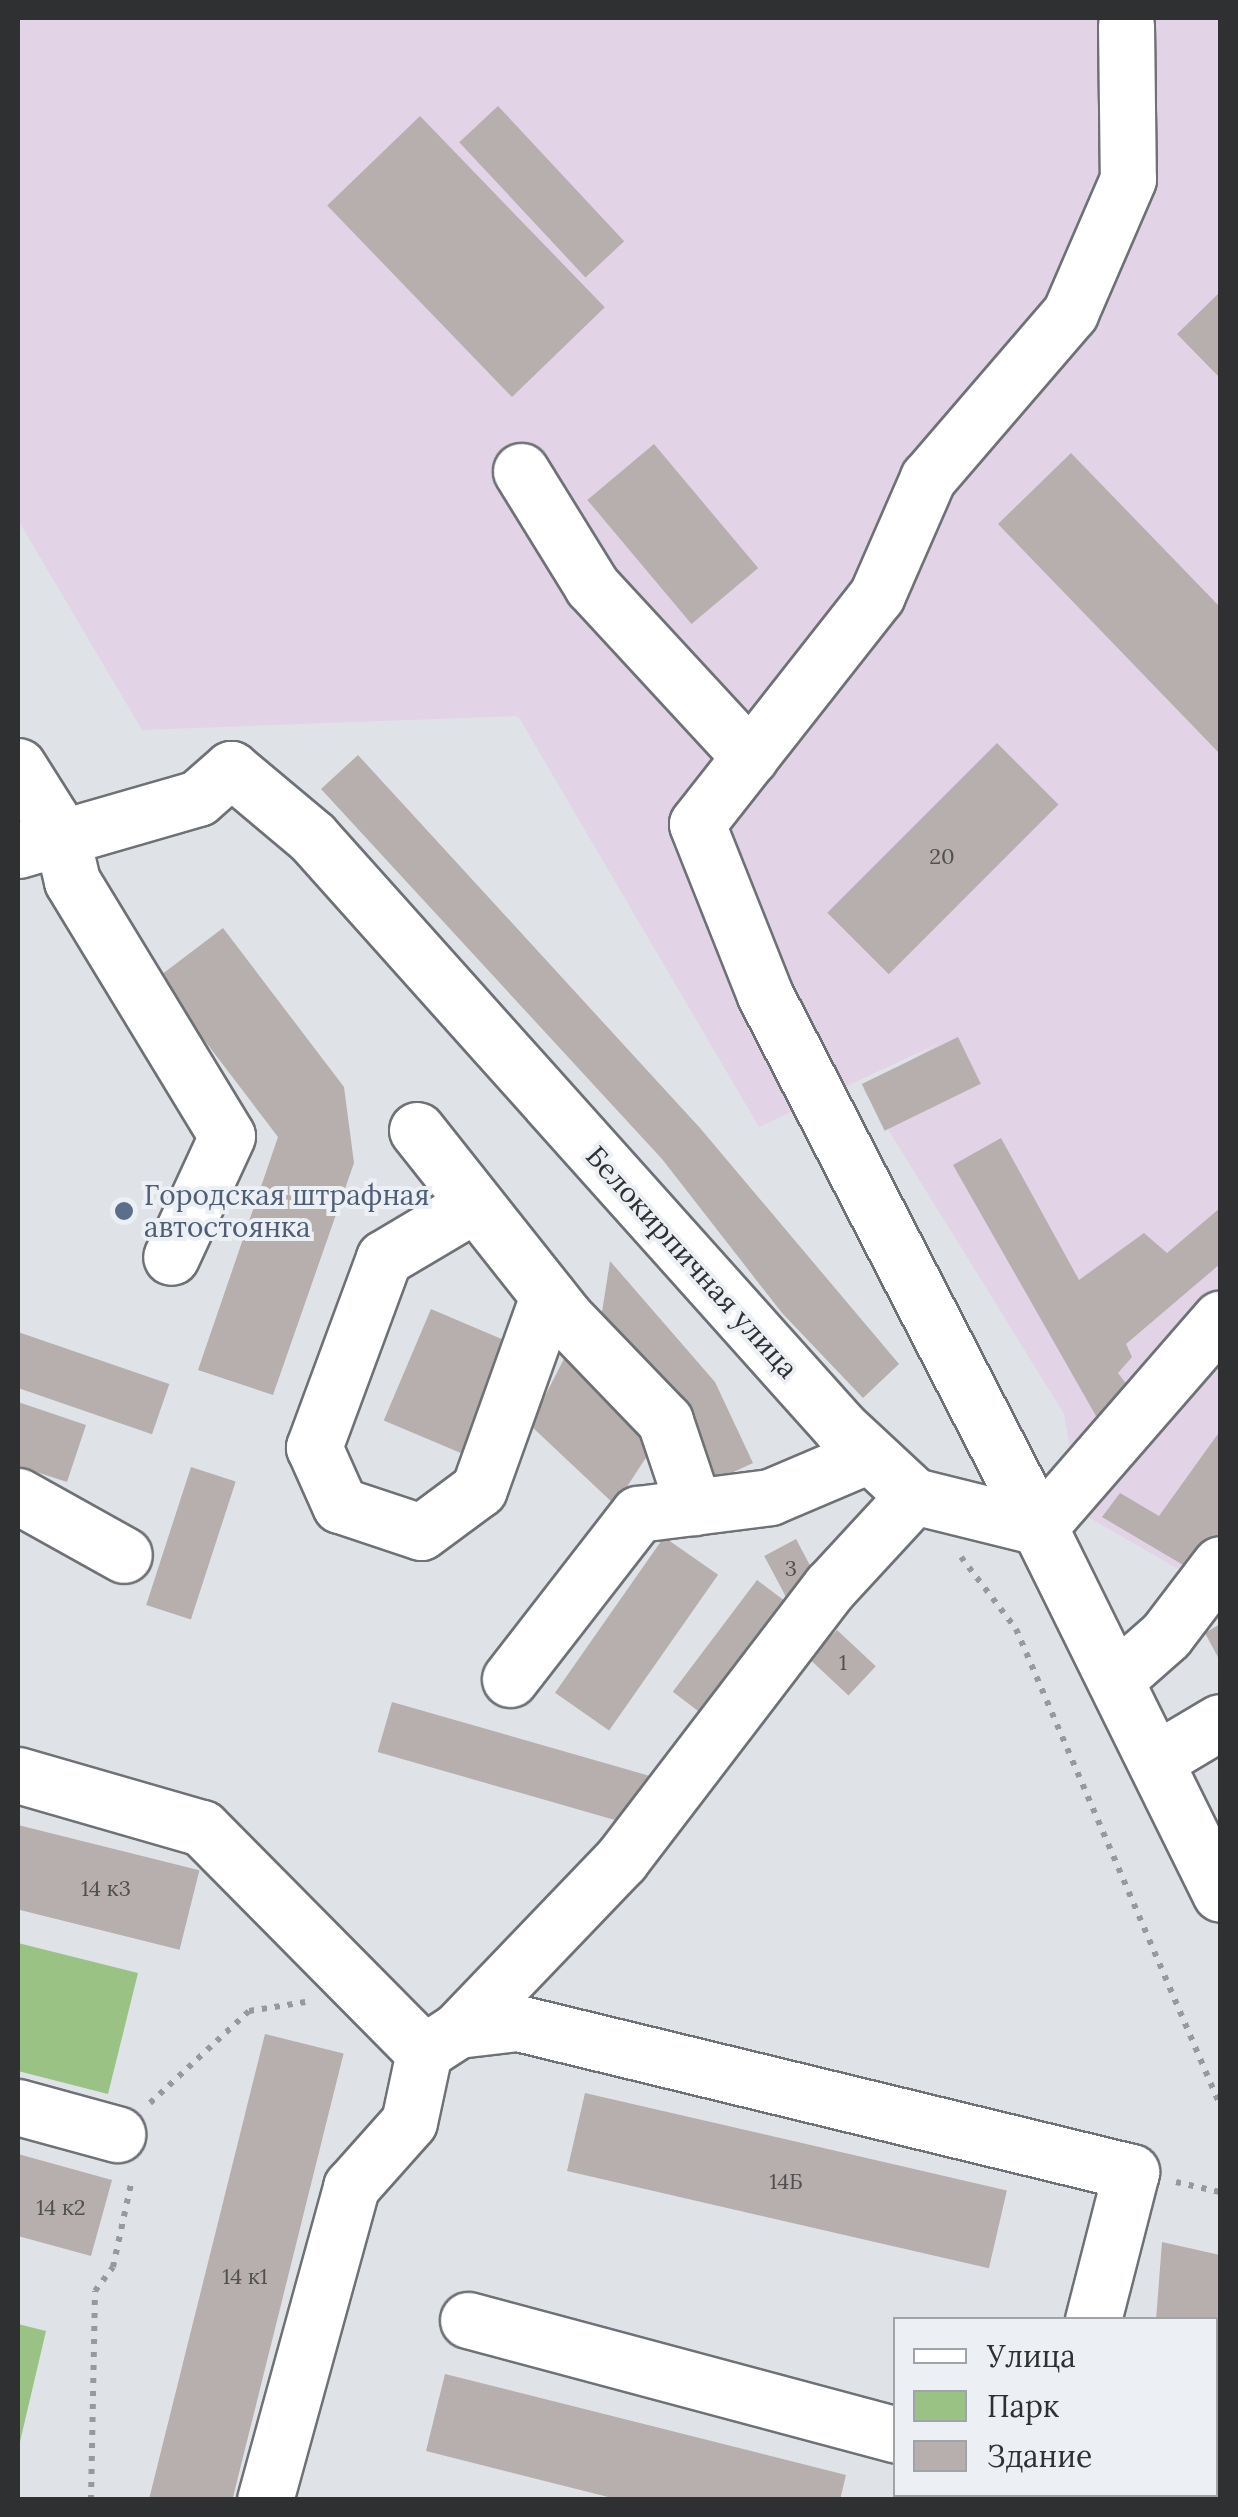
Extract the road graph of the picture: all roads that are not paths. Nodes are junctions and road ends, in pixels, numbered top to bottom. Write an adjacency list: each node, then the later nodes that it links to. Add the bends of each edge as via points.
1 (1126, 25): 3 (street, via 1128,179 1070,313 928,478 877,595)
2 (521, 470): 3 (street, via 592,586)
3 (750, 757): 15 (street, via 696,824 765,995)
4 (18, 766): 5 (street)
5 (39, 842): 8 (street, via 72,881 227,1136); 11 (street, Белокирпичная улица, via 198,798 231,769 312,837)
6 (417, 1130): 7 (street)
7 (475, 1204): 9 (street); 9 (street, via 384,1258 314,1447 340,1506 421,1532 479,1488)
8 (171, 1257)
9 (548, 1296): 14 (street, via 666,1422)
10 (1220, 1319): 15 (street)
11 (870, 1454): 13 (street, Белокирпичная улица); 14 (street, via 770,1497)
12 (18, 1496): 16 (street)
13 (914, 1496): 15 (street, Белокирпичная улица); 24 (street, via 830,1587 622,1860)
14 (694, 1507): 18 (street, via 638,1514)
15 (1038, 1527): 19 (street)
16 (124, 1555)
17 (1220, 1564): 19 (street, via 1166,1636)
18 (510, 1679)
19 (1115, 1680): 21 (street)
20 (1220, 1722): 21 (street)
21 (1156, 1760): 23 (street)
22 (18, 1775): 24 (street, via 202,1828 371,1992)
23 (1220, 1894)
24 (441, 2041): 27 (street, via 518,2022 1131,2172); 30 (street, via 409,2122 351,2186)
25 (18, 2108): 26 (street)
26 (117, 2134)
27 (1094, 2317)
28 (468, 2320): 29 (street)
29 (893, 2434)
30 (266, 2500)

